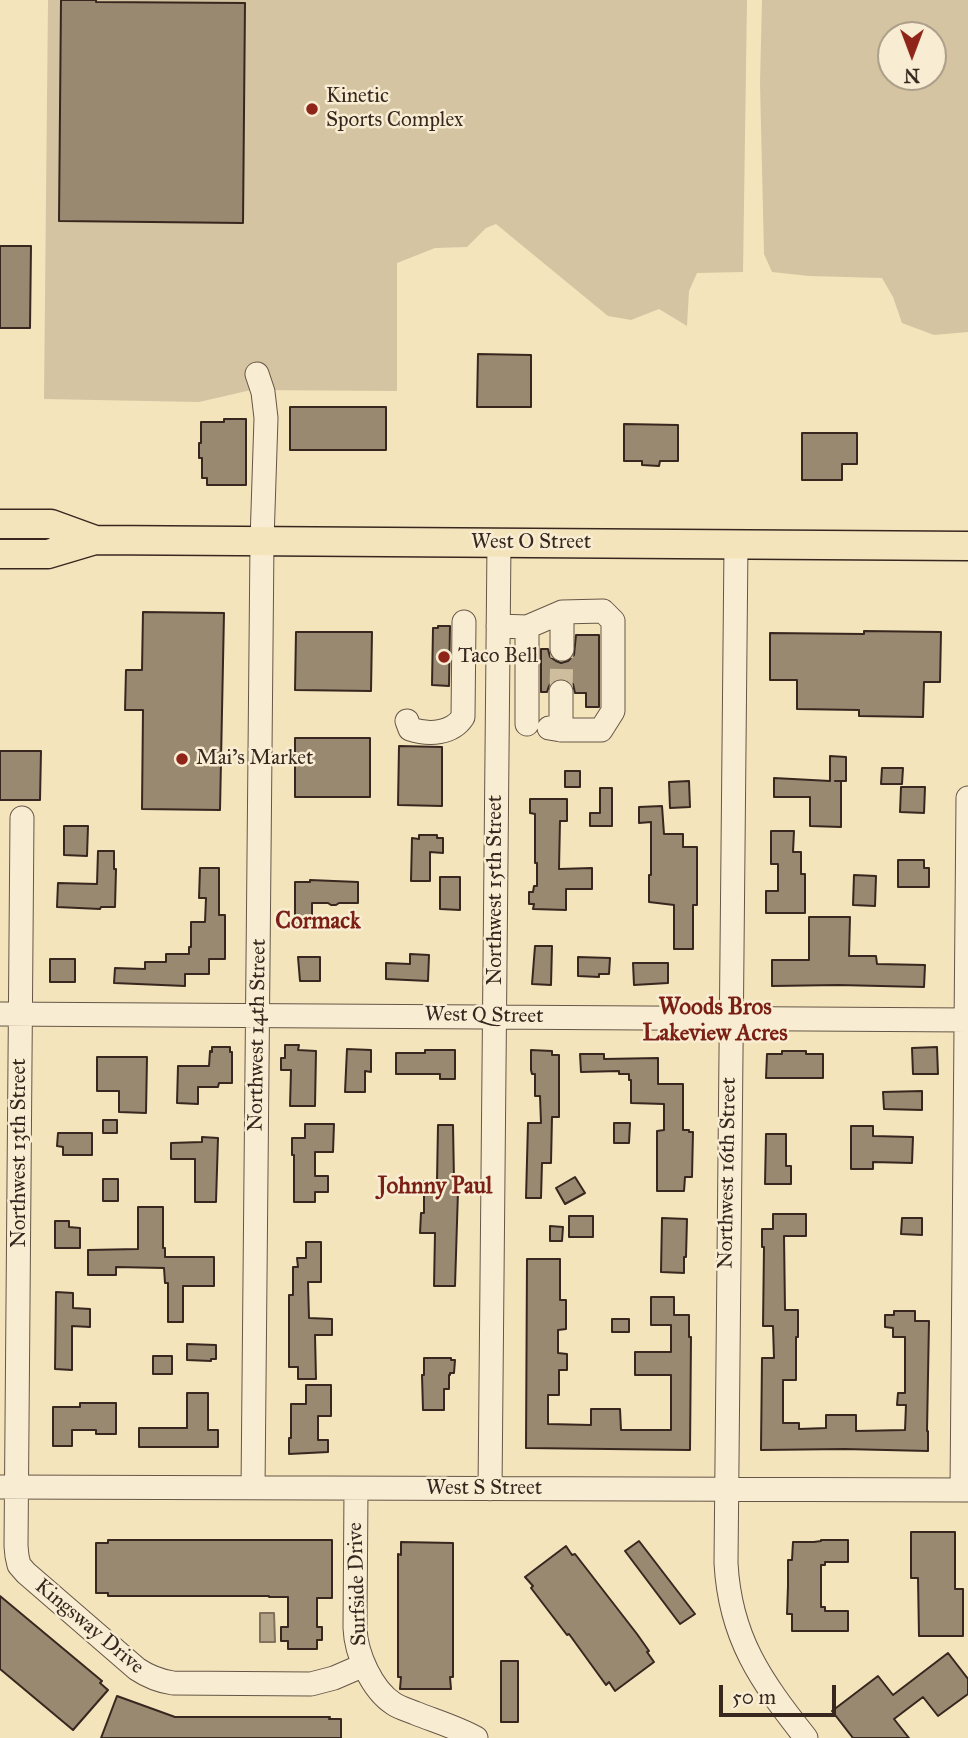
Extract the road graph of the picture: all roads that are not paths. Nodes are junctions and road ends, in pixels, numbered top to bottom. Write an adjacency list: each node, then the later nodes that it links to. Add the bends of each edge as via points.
1 (257, 374): 4 (street, Northwest 14th Street, via 266,418)
2 (0, 524): 3 (main road, West O Street, via 51,524)
3 (95, 540): 4 (main road, West O Street); 8 (main road, West O Street, via 48,554)
4 (262, 541): 5 (main road, West O Street); 20 (street, Northwest 14th Street)
5 (499, 543): 6 (main road, West O Street); 11 (street, Northwest 15th Street)
6 (736, 544): 7 (main road, West O Street); 22 (street, Northwest 16th Street)
7 (968, 546)
8 (0, 554)
9 (546, 619): 11 (street); 12 (street); 16 (street); 16 (street, via 603,611 613,621 613,711 601,730)
10 (464, 622): 14 (street, via 463,717 446,731 417,731 410,729)
11 (498, 626): 15 (street, Northwest 15th Street)
12 (554, 649)
13 (554, 692): 16 (street)
14 (407, 721)
15 (497, 724): 16 (street); 21 (street, Northwest 15th Street)
16 (545, 728)
17 (968, 798): 23 (street)
18 (22, 818): 19 (street, Northwest 13th Street)
19 (11, 1014): 20 (street, West Q Street); 24 (street, Northwest 13th Street)
20 (258, 1014): 21 (street, West Q Street); 25 (street, Northwest 14th Street)
21 (495, 1016): 22 (street, West Q Street); 27 (street, Northwest 15th Street)
22 (730, 1018): 23 (street, West Q Street); 28 (street, Northwest 16th Street)
23 (967, 1020): 29 (street)
24 (8, 1487): 25 (street, West S Street); 30 (street, Kingsway Drive, via 19,1565 146,1675 173,1683 311,1684)
25 (253, 1488): 26 (street, West S Street)
26 (356, 1489): 27 (street, West S Street); 30 (street, Surfside Drive, via 355,1640)
27 (490, 1489): 28 (street, West S Street)
28 (726, 1490): 29 (street, West S Street); 32 (street, Northwest 16th Street, via 727,1583 737,1626 766,1684)
29 (965, 1490)
30 (364, 1665): 31 (street, Surfside Drive, via 395,1705)
31 (476, 1738)
32 (806, 1738)

